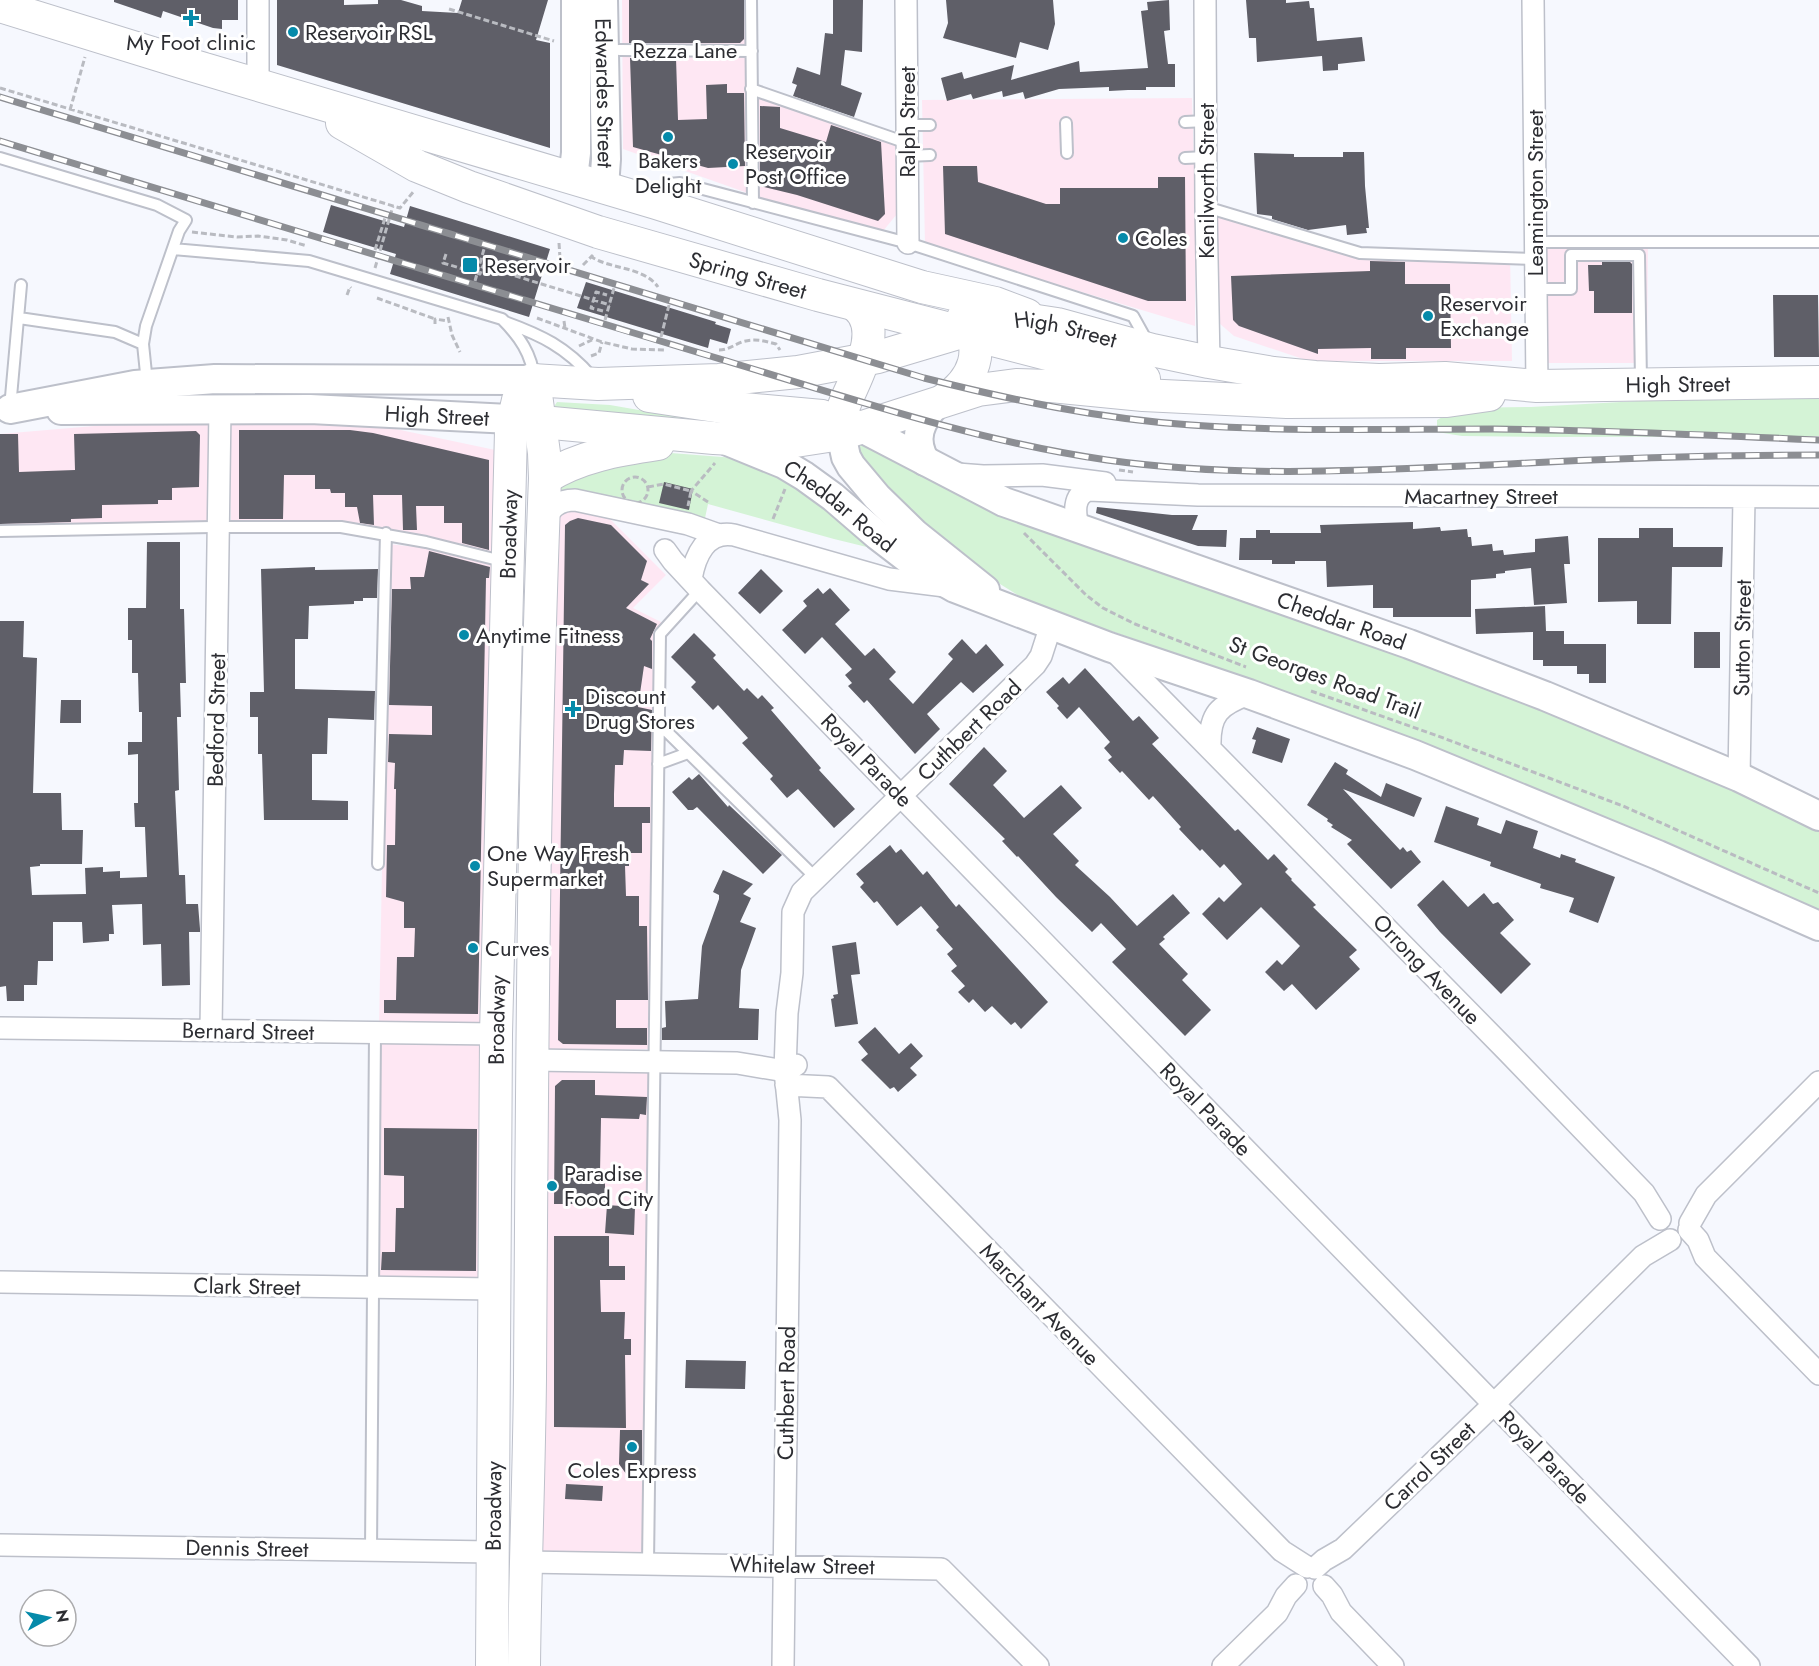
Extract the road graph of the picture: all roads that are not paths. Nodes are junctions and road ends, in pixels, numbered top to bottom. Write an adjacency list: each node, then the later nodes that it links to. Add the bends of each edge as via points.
1 (258, 0): 11 (street)
2 (576, 0): 22 (main road, Edwardes Street)
3 (603, 0): 23 (main road, Edwardes Street)
4 (751, 0): 10 (lane)
5 (906, 0): 16 (street, Ralph Street)
6 (1205, 0): 19 (street, Kenilworth Street, via 1195,122)
7 (1533, 0): 31 (street, Leamington Street)
8 (0, 6): 11 (main road, Spring Street)
9 (619, 50): 10 (lane, Rezza Lane)
10 (752, 51): 12 (lane)
11 (258, 85): 15 (main road, Spring Street, via 299,98)
12 (751, 89): 16 (lane, via 793,107); 25 (lane)
13 (1066, 123): 17 (lane)
14 (930, 125): 16 (lane)
15 (394, 140): 22 (main road, Spring Street); 27 (main road, Spring Street, via 417,166)
16 (907, 141): 18 (lane); 28 (street, Ralph Street)
17 (1066, 153)
18 (930, 155)
19 (1206, 157): 21 (lane); 26 (street, Kenilworth Street)
20 (0, 158): 30 (lane, via 167,209 186,220)
21 (1185, 158)
22 (573, 178): 23 (main road, Spring Street); 27 (main road)
23 (604, 187): 24 (main road, Spring Street); 27 (main road)
24 (656, 203): 25 (lane, via 673,183); 33 (main road, Spring Street); 35 (main road, via 656,219 663,227 756,257)
25 (753, 203): 28 (lane)
26 (1206, 207): 31 (lane, via 1360,253); 44 (street, Kenilworth Street)
27 (581, 239): 35 (main road, Spring Street)
28 (908, 243): 42 (lane, via 1133,316)
29 (1819, 243): 31 (lane)
30 (173, 249): 38 (lane, via 309,261); 41 (lane)
31 (1535, 250): 34 (street, Leamington Street)
32 (21, 285): 37 (lane)
33 (929, 289): 39 (main road, Spring Street, via 994,303); 40 (main road, via 959,312)
34 (1535, 289): 48 (lane, via 1571,289 1571,255 1639,255); 49 (street, Leamington Street)
35 (818, 295): 36 (main road, Spring Street)
36 (856, 306): 40 (main road, Spring Street); 43 (main road, via 864,314 868,331)
37 (19, 318): 41 (lane, via 115,332); 53 (lane)
38 (505, 322): 45 (lane, via 529,355); 47 (lane, via 559,346)
39 (1057, 324): 40 (main road, High Street, via 1016,319); 42 (main road, High Street)
40 (968, 331): 43 (main road, High Street); 51 (main road, Spring Street, via 1092,367); 52 (main road, via 976,353 970,374 962,387)
41 (143, 344): 50 (lane)
42 (1152, 351): 44 (main road, High Street)
43 (864, 360): 47 (main road, High Street, via 736,379); 56 (main road, via 844,406)
44 (1209, 362): 49 (main road, High Street, via 1314,377 1445,378)
45 (533, 380): 47 (main road, High Street); 50 (main road, High Street, via 215,379); 55 (main road, Broadway, via 518,400)
46 (1819, 382): 48 (main road, High Street)
47 (598, 384): 56 (main road, High Street, via 681,402 797,412)
48 (1641, 384): 49 (main road, High Street)
49 (1537, 386): 51 (main road, High Street, via 1447,401 1287,402)
50 (146, 397): 53 (main road, High Street); 54 (main road, High Street)
51 (1217, 397): 52 (main road, High Street, via 1016,385 985,389)
52 (939, 403): 56 (main road, High Street); 58 (main road, via 924,417 918,444)
53 (5, 409)
54 (220, 409): 55 (main road, High Street, via 324,409); 64 (street, Bedford Street)
55 (526, 421): 57 (main road, High Street); 59 (main road, Broadway); 70 (main road, Broadway)
56 (848, 427): 57 (main road, High Street, via 789,442); 58 (main road, Cheddar Road); 73 (main road, Cheddar Road, via 851,466 877,498 915,534)
57 (712, 446): 59 (main road, via 602,453); 72 (main road, Cheddar Road, via 736,444 804,476 920,568)
58 (937, 467): 60 (street, Macartney Street, via 974,476 1067,477); 65 (main road, Cheddar Road, via 1004,501)
59 (545, 478): 63 (main road, Broadway)
60 (1143, 492): 62 (street, Macartney Street); 65 (street, Macartney Street, via 1083,492 1076,507)
61 (1819, 497): 62 (street, Macartney Street)
62 (1744, 498): 83 (street, Sutton Street)
63 (543, 524): 68 (street, Cheddar Road, via 557,504 575,500); 76 (main road, Broadway)
64 (218, 527): 66 (lane); 67 (lane, via 341,527); 90 (street, Bedford Street)
65 (1078, 528): 83 (main road, Cheddar Road, via 1409,644)
66 (0, 531)
67 (386, 533): 70 (lane); 86 (lane)
68 (720, 535): 71 (street, via 699,551); 72 (street, Cheddar Road, via 734,535 889,579)
69 (665, 549): 71 (street, Royal Parade)
70 (507, 562): 75 (main road, Broadway)
71 (695, 584): 79 (lane, via 660,634); 84 (street, Royal Parade)
72 (955, 588): 73 (main road, Cheddar Road)
73 (1006, 606): 74 (main road, Cheddar Road)
74 (1051, 625): 77 (main road, Cheddar Road); 84 (street, Cuthbert Road, via 1037,662)
75 (506, 639): 76 (main road); 92 (main road, Broadway)
76 (540, 639): 93 (main road, Broadway)
77 (1109, 647): 78 (main road, Cheddar Road); 80 (street, Orrong Avenue)
78 (1251, 682): 80 (street, via 1216,713 1211,723); 88 (main road, Cheddar Road)
79 (658, 723): 81 (lane); 82 (lane)
80 (1210, 747): 97 (street, Orrong Avenue)
81 (688, 753): 82 (lane); 87 (lane)
82 (658, 764): 94 (lane)
83 (1739, 777): 85 (main road, Cheddar Road)
84 (902, 796): 87 (street, Cuthbert Road); 102 (street, Royal Parade)
85 (1819, 816)
86 (378, 864)
87 (816, 878): 95 (street, Cuthbert Road, via 802,892 793,912 792,973 797,1011)
88 (1819, 926)
89 (0, 1028): 90 (street, Bernard Street)
90 (211, 1030): 91 (street, Bernard Street)
91 (375, 1033): 92 (street, Bernard Street); 99 (lane)
92 (496, 1047): 93 (main road); 100 (main road, Broadway)
93 (532, 1047): 94 (street, Marchant Avenue); 104 (main road, Broadway)
94 (654, 1061): 95 (street, Marchant Avenue, via 737,1063); 109 (lane)
95 (790, 1072): 110 (street, Cuthbert Road); 111 (street, Marchant Avenue, via 828,1087)
96 (1819, 1082): 97 (street, Carrol Street)
97 (1675, 1225): 101 (street, Orrong Avenue, via 1698,1240 1705,1257); 102 (street, Carrol Street)
98 (0, 1282): 99 (street, Clark Street)
99 (374, 1287): 100 (street, Clark Street); 106 (lane)
100 (494, 1289): 103 (main road, Broadway)
101 (1819, 1374)
102 (1494, 1404): 111 (street, Carrol Street, via 1343,1549 1324,1560); 118 (street, Royal Parade)
103 (494, 1427): 104 (main road); 107 (main road, Broadway)
104 (529, 1427): 108 (main road, Broadway)
105 (0, 1545): 106 (street, Dennis Street)
106 (371, 1550): 107 (street, Dennis Street)
107 (493, 1552): 112 (main road, Broadway)
108 (525, 1562): 109 (street, Whitelaw Street); 113 (main road, Broadway)
109 (648, 1563): 110 (street, Whitelaw Street)
110 (784, 1565): 114 (street, Cuthbert Road); 115 (street, Whitelaw Street, via 941,1569)
111 (1310, 1581): 116 (street, Carrol Street, via 1295,1605 1277,1613); 117 (street, Marchant Avenue, via 1332,1595 1341,1612)
112 (492, 1666)
113 (524, 1666)
114 (783, 1666)
115 (1038, 1666)
116 (1223, 1666)
117 (1393, 1666)
118 (1749, 1666)

